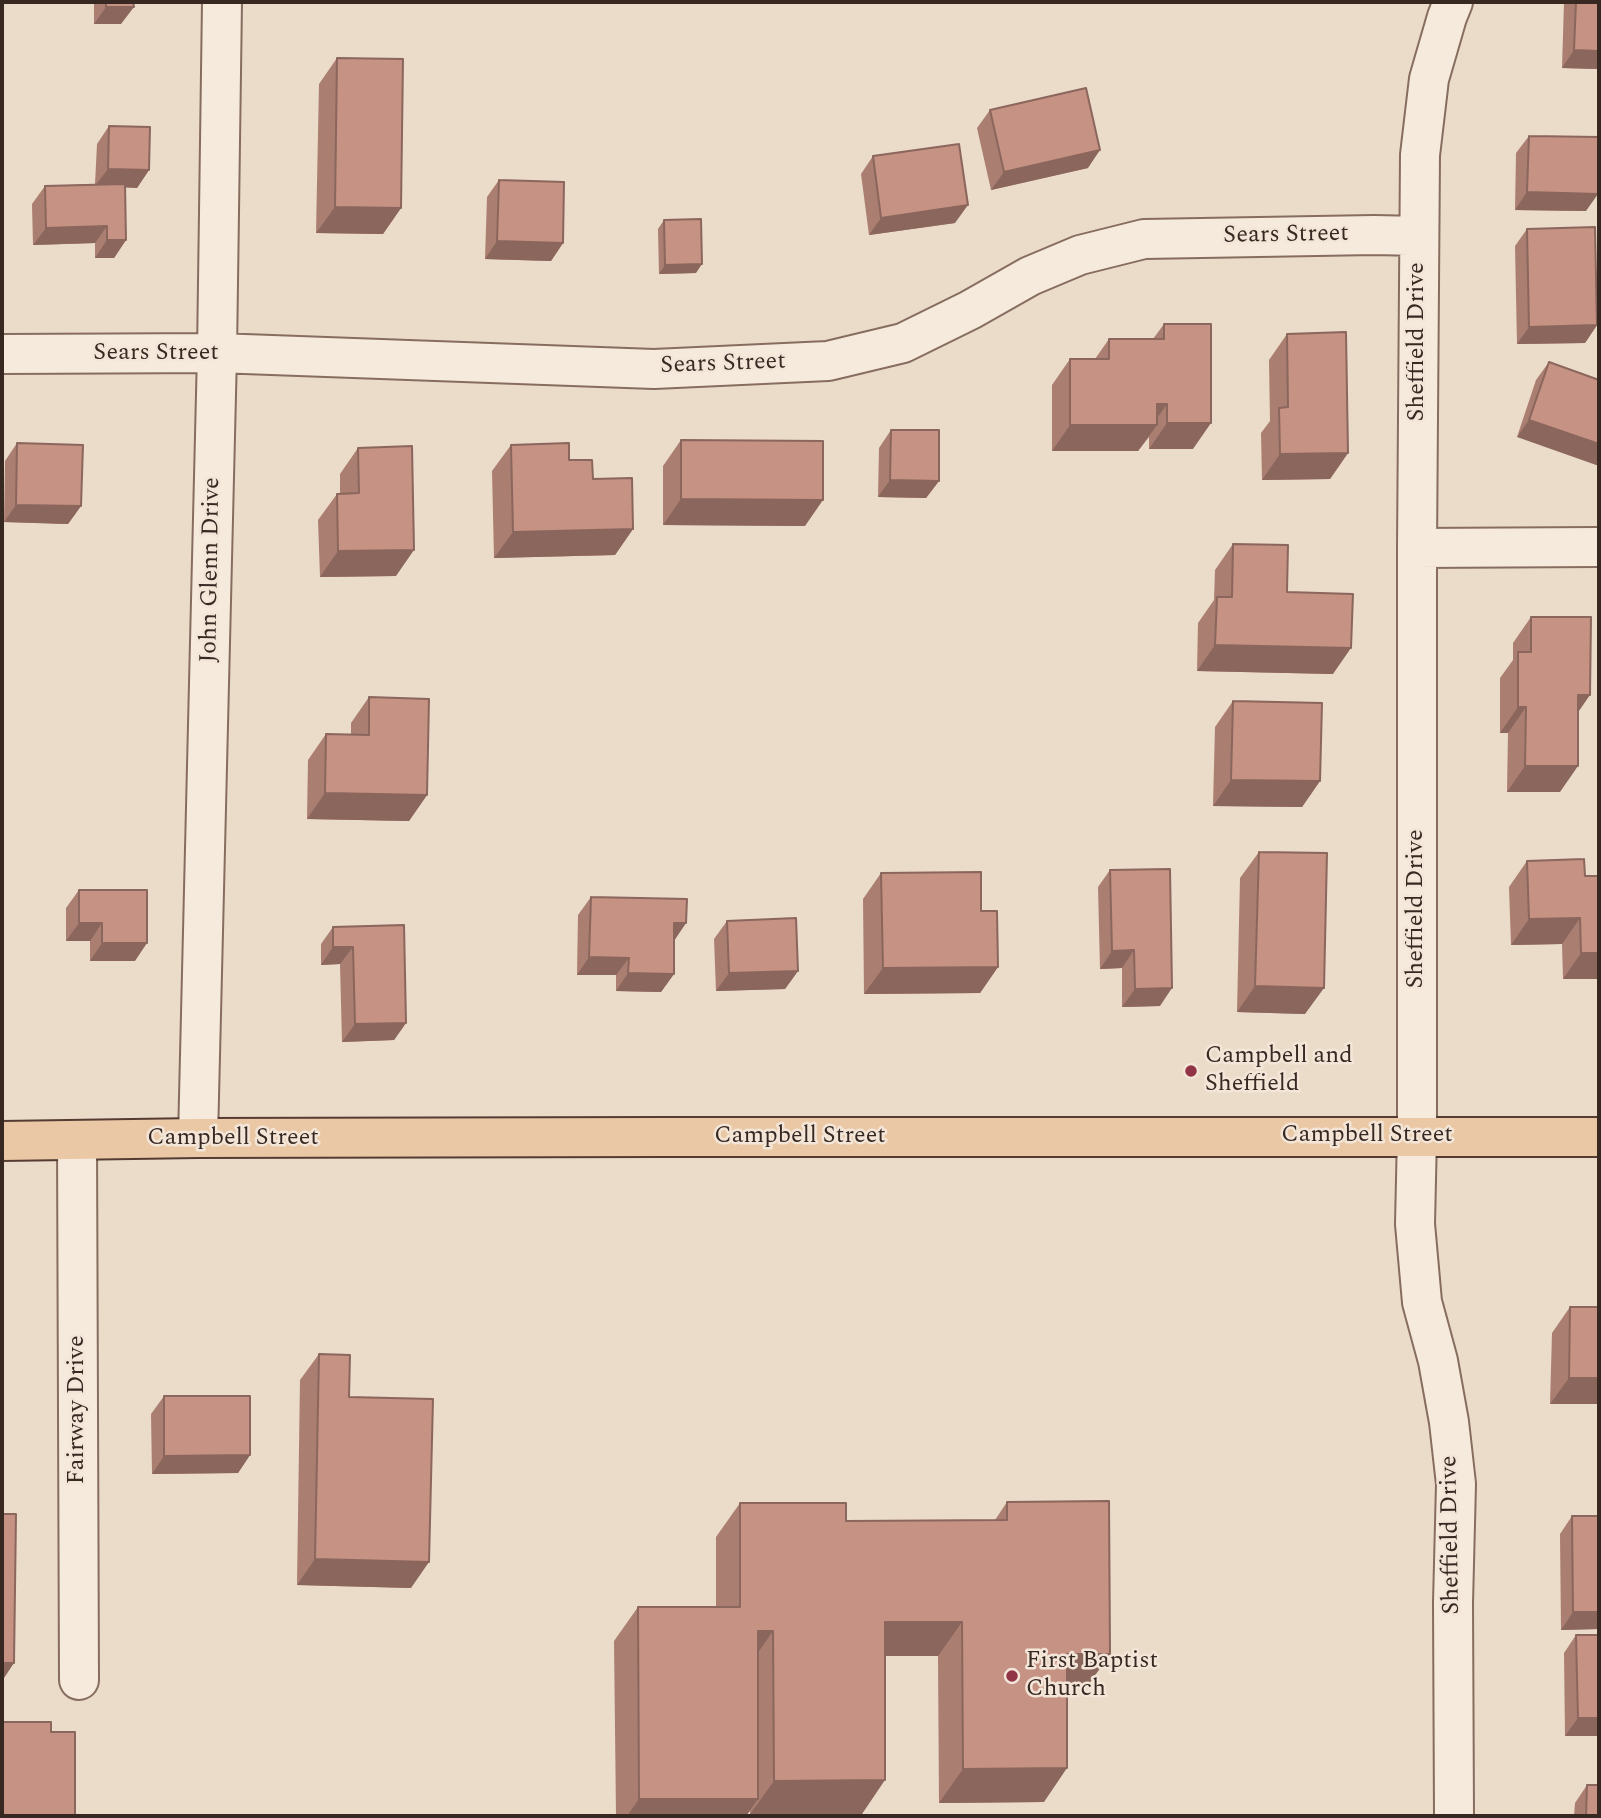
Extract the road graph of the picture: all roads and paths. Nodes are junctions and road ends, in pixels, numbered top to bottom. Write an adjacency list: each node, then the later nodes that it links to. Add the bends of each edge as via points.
1 (222, 2): 4 (street, John Glenn Drive)
2 (1453, 2): 3 (street, Sheffield Drive, via 1429,79 1420,155)
3 (1419, 236): 4 (street, Sears Street, via 1144,239 1080,255 1030,276 902,343 828,361 654,369); 7 (street, Sheffield Drive)
4 (217, 353): 5 (street, Sears Street); 10 (street, John Glenn Drive)
5 (2, 354)
6 (1599, 547): 7 (street)
7 (1417, 548): 8 (street, Sheffield Drive)
8 (1417, 1135): 9 (main road, Campbell Street); 10 (main road, Campbell Street); 14 (street, Sheffield Drive, via 1415,1224 1422,1302 1438,1361 1456,1484)
9 (1599, 1136)
10 (198, 1138): 11 (main road, Campbell Street)
11 (77, 1140): 12 (main road, Campbell Street); 13 (street, Fairway Drive)
12 (2, 1141)
13 (79, 1680)
14 (1454, 1816)

